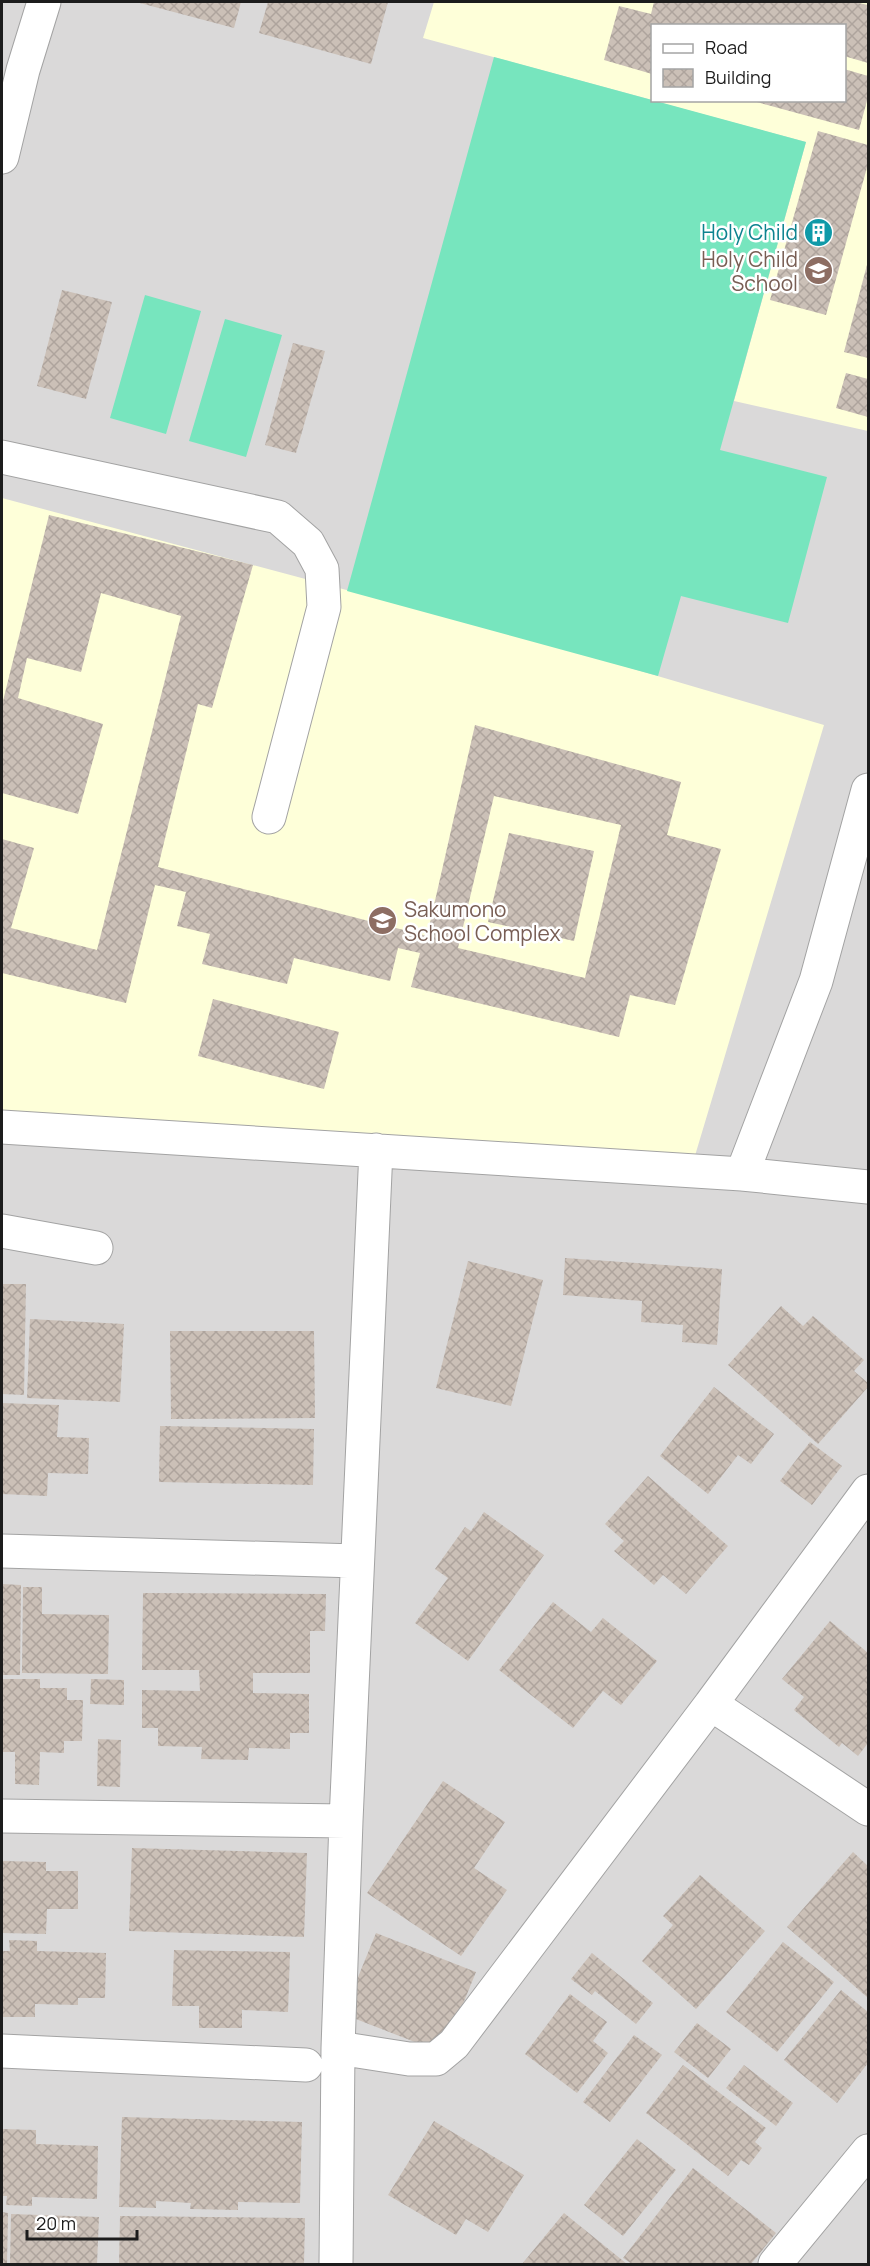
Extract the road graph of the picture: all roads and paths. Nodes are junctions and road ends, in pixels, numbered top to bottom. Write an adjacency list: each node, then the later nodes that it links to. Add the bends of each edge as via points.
1 (44, 2): 2 (street)
2 (12, 66): 3 (street)
3 (2, 157)
4 (2, 457): 6 (street, via 279,517 308,543 322,569 324,607)
5 (868, 790): 7 (street)
6 (269, 817)
7 (863, 830): 10 (street, via 816,981)
8 (2, 1127): 9 (street)
9 (376, 1150): 10 (street); 16 (street)
10 (742, 1174): 11 (street)
11 (868, 1187)
12 (2, 1231): 13 (street)
13 (96, 1248)
14 (868, 1491): 17 (street)
15 (2, 1551): 16 (street)
16 (357, 1561): 20 (street)
17 (711, 1704): 18 (street); 21 (street, via 454,2044 436,2060)
18 (868, 1809)
19 (2, 1816): 20 (street)
20 (346, 1821): 21 (street)
21 (338, 2048): 25 (street)
22 (2, 2051): 23 (street)
23 (306, 2065)
24 (868, 2151): 26 (street)
25 (336, 2265)
26 (775, 2265)

